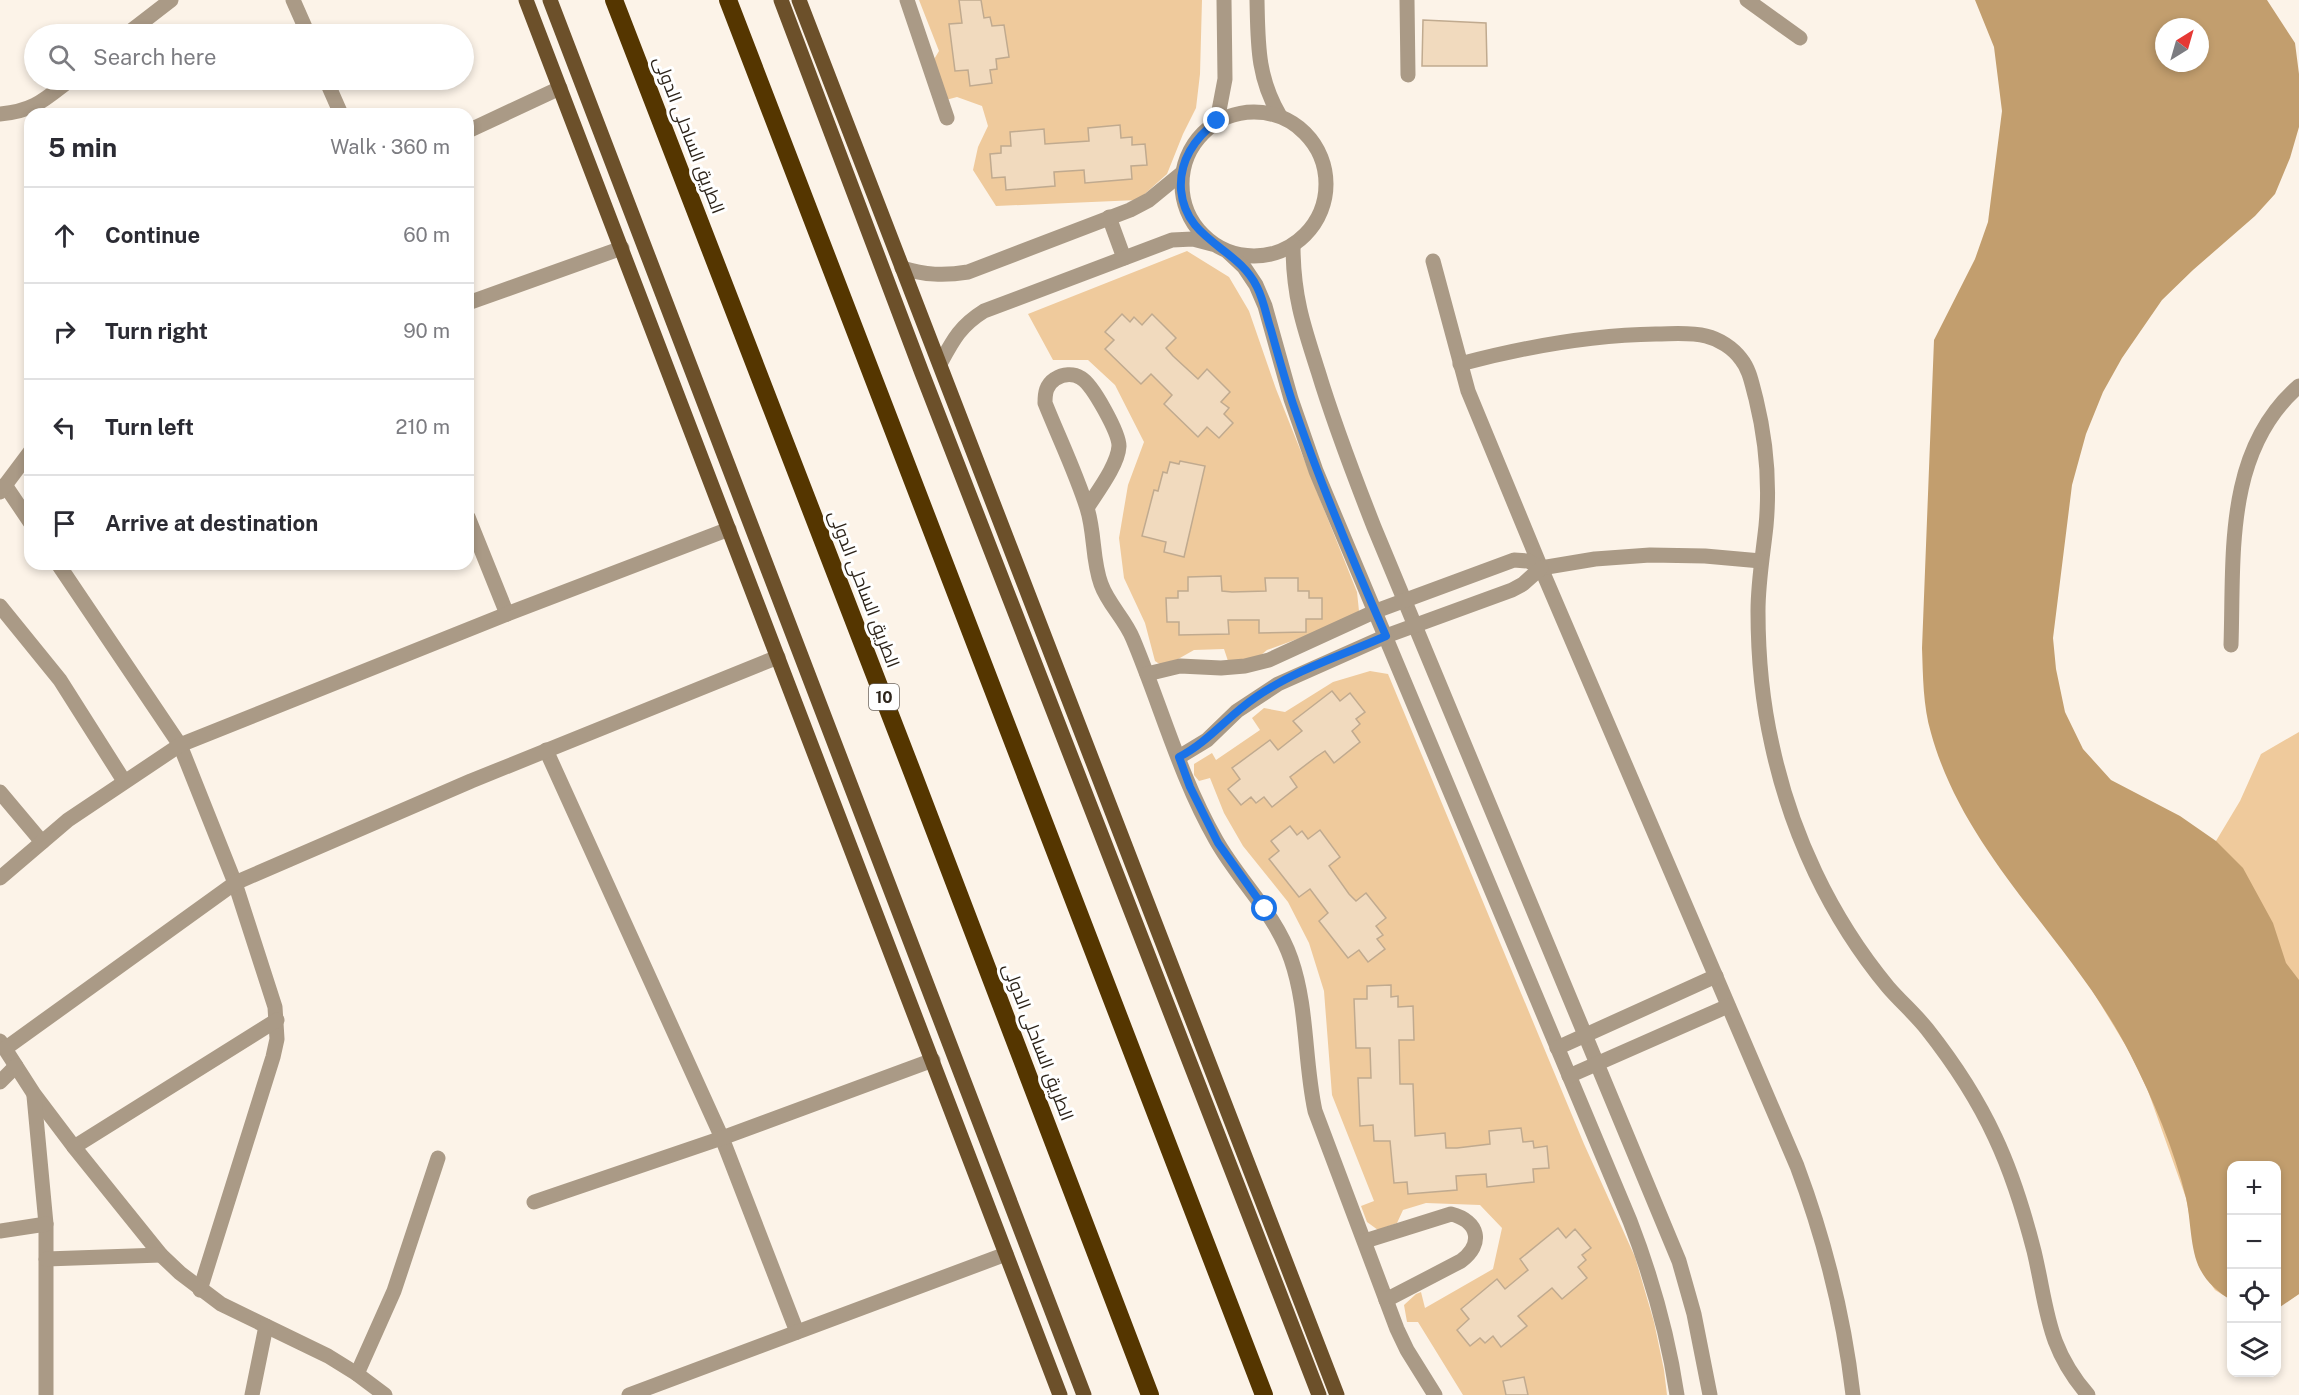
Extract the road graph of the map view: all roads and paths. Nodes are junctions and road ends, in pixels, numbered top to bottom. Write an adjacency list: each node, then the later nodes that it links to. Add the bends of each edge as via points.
1 (171, 0): 14 (street)
2 (293, 0): 15 (street)
3 (526, 0): 18 (main road)
4 (550, 0): 100 (main road)
5 (614, 0): 101 (highway, الطريق الساحلى الدولى / 10)
6 (728, 0): 102 (highway)
7 (781, 0): 103 (main road)
8 (799, 0): 37 (main road)
9 (907, 0): 26 (street)
10 (1224, 0): 27 (street, via 1225,78)
11 (1257, 0): 25 (street, via 1259,62 1270,99)
12 (1407, 0): 17 (street)
13 (1747, 0): 16 (street)
14 (141, 24)
15 (304, 24)
16 (1800, 38)
17 (1408, 75)
18 (560, 88): 28 (street); 33 (main road)
19 (56, 90): 21 (street)
20 (331, 90): 22 (street)
21 (30, 108)
22 (339, 108)
23 (24, 110): 24 (street)
24 (0, 114)
25 (1280, 116): 27 (street, via 1248,112); 32 (street, via 1308,136 1320,156 1326,179 1326,194 1315,223)
26 (947, 118)
27 (1217, 121): 29 (street, via 1194,143)
28 (474, 128)
29 (1182, 173): 30 (street, via 1149,201); 31 (street, via 1183,197 1191,220)
30 (1109, 218): 35 (street); 37 (street, via 968,272 945,276)
31 (1214, 244): 34 (street); 35 (street, via 1172,240)
32 (1293, 245): 34 (street, via 1261,256); 51 (street, via 1296,296 1322,386 1374,527)
33 (621, 248): 38 (street); 46 (main road)
34 (1228, 252): 53 (street, via 1244,267 1261,295 1316,471)
35 (1125, 258): 39 (street, via 984,311 955,335)
36 (1433, 261): 40 (street)
37 (902, 268): 39 (main road)
38 (474, 301)
39 (940, 364): 104 (main road)
40 (1460, 364): 48 (street, via 1514,350 1627,334 1705,335 1725,344 1741,359 1751,378 1760,414 1767,487); 49 (street)
41 (2299, 386): 57 (street, via 2263,428 2243,475 2235,521)
42 (24, 460): 43 (street)
43 (3, 488): 45 (street)
44 (1087, 508): 44 (street, via 1045,403 1045,392 1061,375 1083,379 1117,435 1116,459); 59 (street, via 1101,585 1127,625)
45 (24, 514)
46 (729, 529): 54 (street); 58 (main road)
47 (474, 532): 54 (street)
48 (1761, 561): 49 (street, via 1650,555); 109 (street, via 1759,654 1764,700 1786,798 1804,848 1856,943 1951,1060 1994,1134 2025,1214 2055,1346)
49 (1541, 568): 51 (street, via 1528,561 1514,560); 55 (street, via 1512,590); 68 (street)
50 (62, 570): 60 (street)
51 (1406, 600): 53 (street); 55 (street)
52 (0, 606): 63 (street, via 60,680)
53 (1376, 611): 56 (street); 59 (street, via 1269,660 1221,668 1180,666)
54 (507, 614): 60 (street)
55 (1415, 624): 56 (street); 71 (street)
56 (1386, 636): 62 (street, via 1278,684); 73 (street)
57 (2231, 645)
58 (778, 657): 61 (street); 74 (main road)
59 (1147, 674): 62 (street)
60 (180, 745): 63 (street); 67 (street)
61 (546, 750): 67 (street); 80 (street)
62 (1179, 757): 86 (street, via 1213,834 1275,924 1290,957 1301,991 1315,1111)
63 (124, 781): 65 (street)
64 (0, 792): 65 (street)
65 (42, 842): 66 (street)
66 (0, 878)
67 (235, 884): 70 (street); 72 (street)
68 (1716, 976): 69 (street); 71 (street)
69 (1728, 1006): 75 (street); 108 (street, via 1797,1166 1823,1243 1842,1322)
70 (277, 1020): 81 (street); 90 (street, via 273,1057)
71 (1587, 1036): 73 (street); 75 (street)
72 (3, 1044): 76 (street)
73 (1557, 1048): 77 (street)
74 (933, 1060): 80 (street); 87 (main road)
75 (1599, 1064): 77 (street); 107 (street, via 1678,1261 1694,1314)
76 (16, 1066): 78 (street); 79 (street)
77 (1569, 1076): 106 (street, via 1646,1263 1670,1350)
78 (0, 1082)
79 (34, 1094): 81 (street); 84 (street)
80 (722, 1138): 83 (street); 93 (street)
81 (74, 1148): 88 (street)
82 (438, 1158): 94 (street, via 394,1291)
83 (534, 1202)
84 (46, 1224): 85 (street); 89 (street)
85 (0, 1231)
86 (1365, 1241): 91 (street); 91 (street, via 1451,1214 1471,1223 1475,1234 1470,1255)
87 (1006, 1254): 93 (street); 99 (main road)
88 (161, 1255): 89 (street); 90 (street)
89 (46, 1259): 95 (street)
90 (200, 1290): 92 (street)
91 (1386, 1300): 105 (street, via 1407,1350)
92 (266, 1326): 94 (street); 96 (street)
93 (797, 1332): 98 (street)
94 (357, 1374): 97 (street)
95 (46, 1395)
96 (252, 1395)
97 (385, 1395)
98 (628, 1395)
99 (1060, 1395)
100 (1084, 1395)
101 (1150, 1395)
102 (1264, 1395)
103 (1319, 1395)
104 (1337, 1395)
105 (1435, 1395)
106 (1677, 1395)
107 (1710, 1395)
108 (1853, 1395)
109 (2088, 1395)

